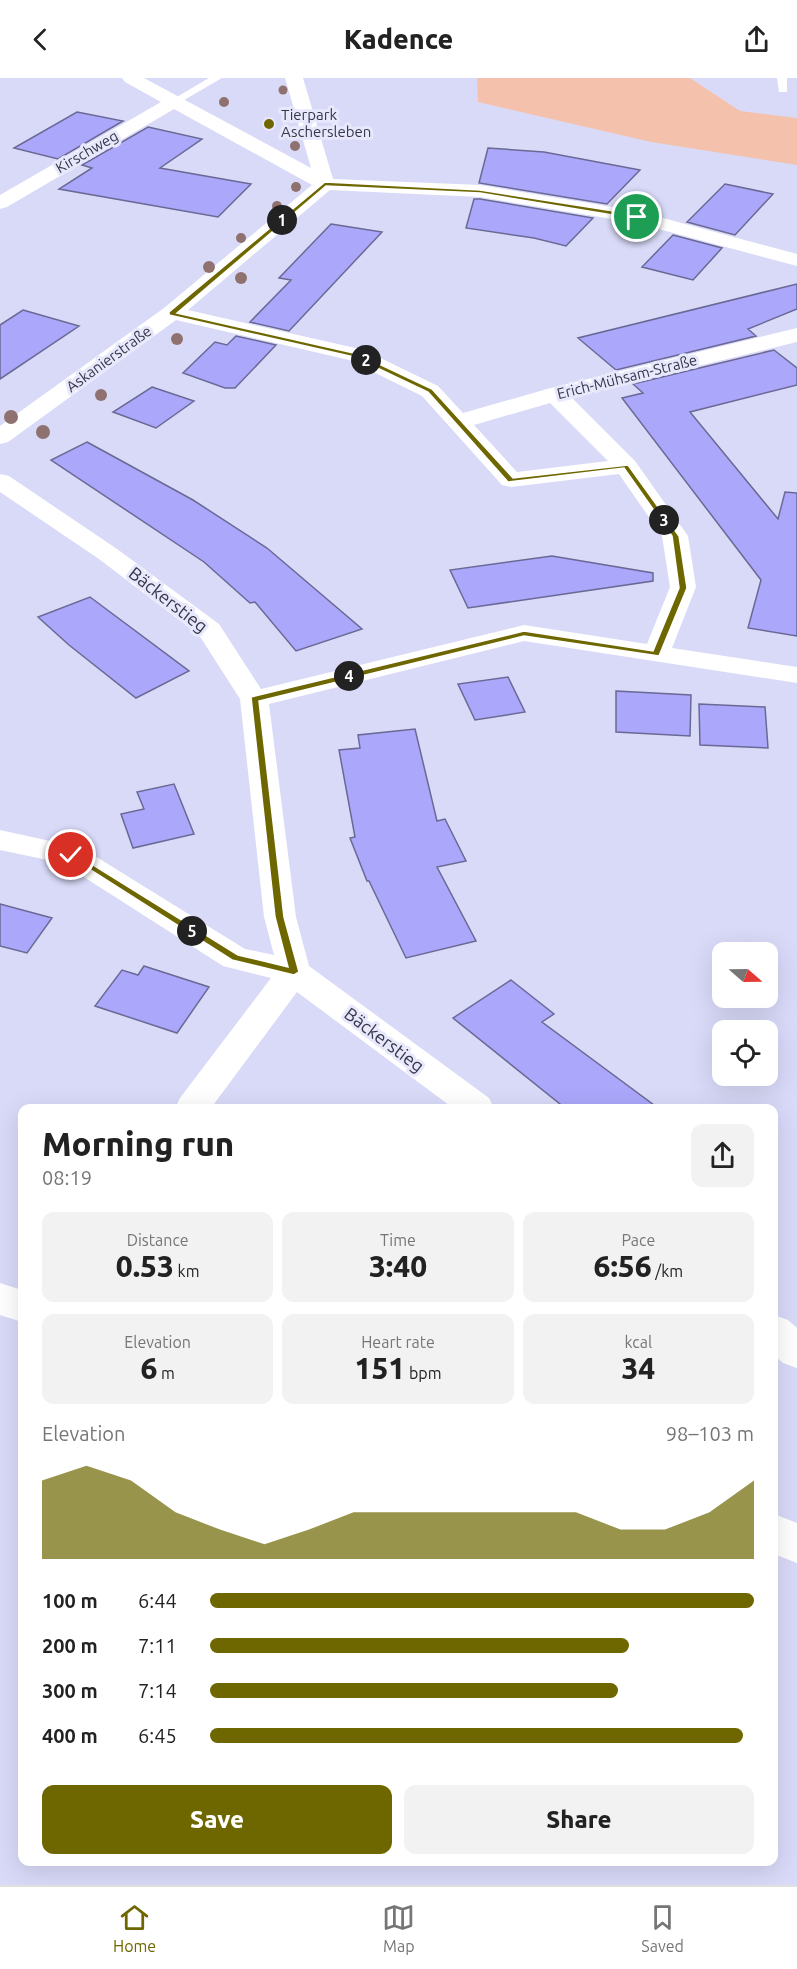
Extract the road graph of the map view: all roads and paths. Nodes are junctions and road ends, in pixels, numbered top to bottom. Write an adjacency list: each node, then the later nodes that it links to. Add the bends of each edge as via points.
1 (131, 78): 6 (street)
2 (217, 78): 6 (lane)
3 (294, 78): 7 (street)
4 (782, 78): 5 (lane)
5 (783, 90)
6 (175, 101): 7 (street); 8 (street, Kirschweg)
7 (325, 184): 9 (street, via 480,191 637,217); 10 (street, Askanierstraße)
8 (0, 203)
9 (797, 260)
10 (172, 313): 13 (street, via 356,355 430,391); 14 (street, Askanierstraße)
11 (797, 335): 12 (street, Erich-Mühsam-Straße)
12 (555, 394): 13 (street, Erich-Mühsam-Straße); 15 (street)
13 (459, 422): 15 (street, via 511,480)
14 (0, 437)
15 (626, 466): 17 (street, via 675,536 683,588)
16 (0, 481): 19 (street, Bäckerstieg, via 108,554 208,630)
17 (656, 654): 18 (street); 19 (street, via 524,633)
18 (797, 675)
19 (254, 699): 21 (street, Bäckerstieg, via 280,917)
20 (0, 840): 21 (street, via 71,855 235,958)
21 (294, 972): 22 (street); 23 (street, Bäckerstieg)
22 (195, 1104)
23 (472, 1104)
24 (0, 1299): 25 (street)
25 (18, 1305)
26 (778, 1335): 27 (street)
27 (797, 1351)
28 (778, 1536): 29 (street)
29 (797, 1543)

